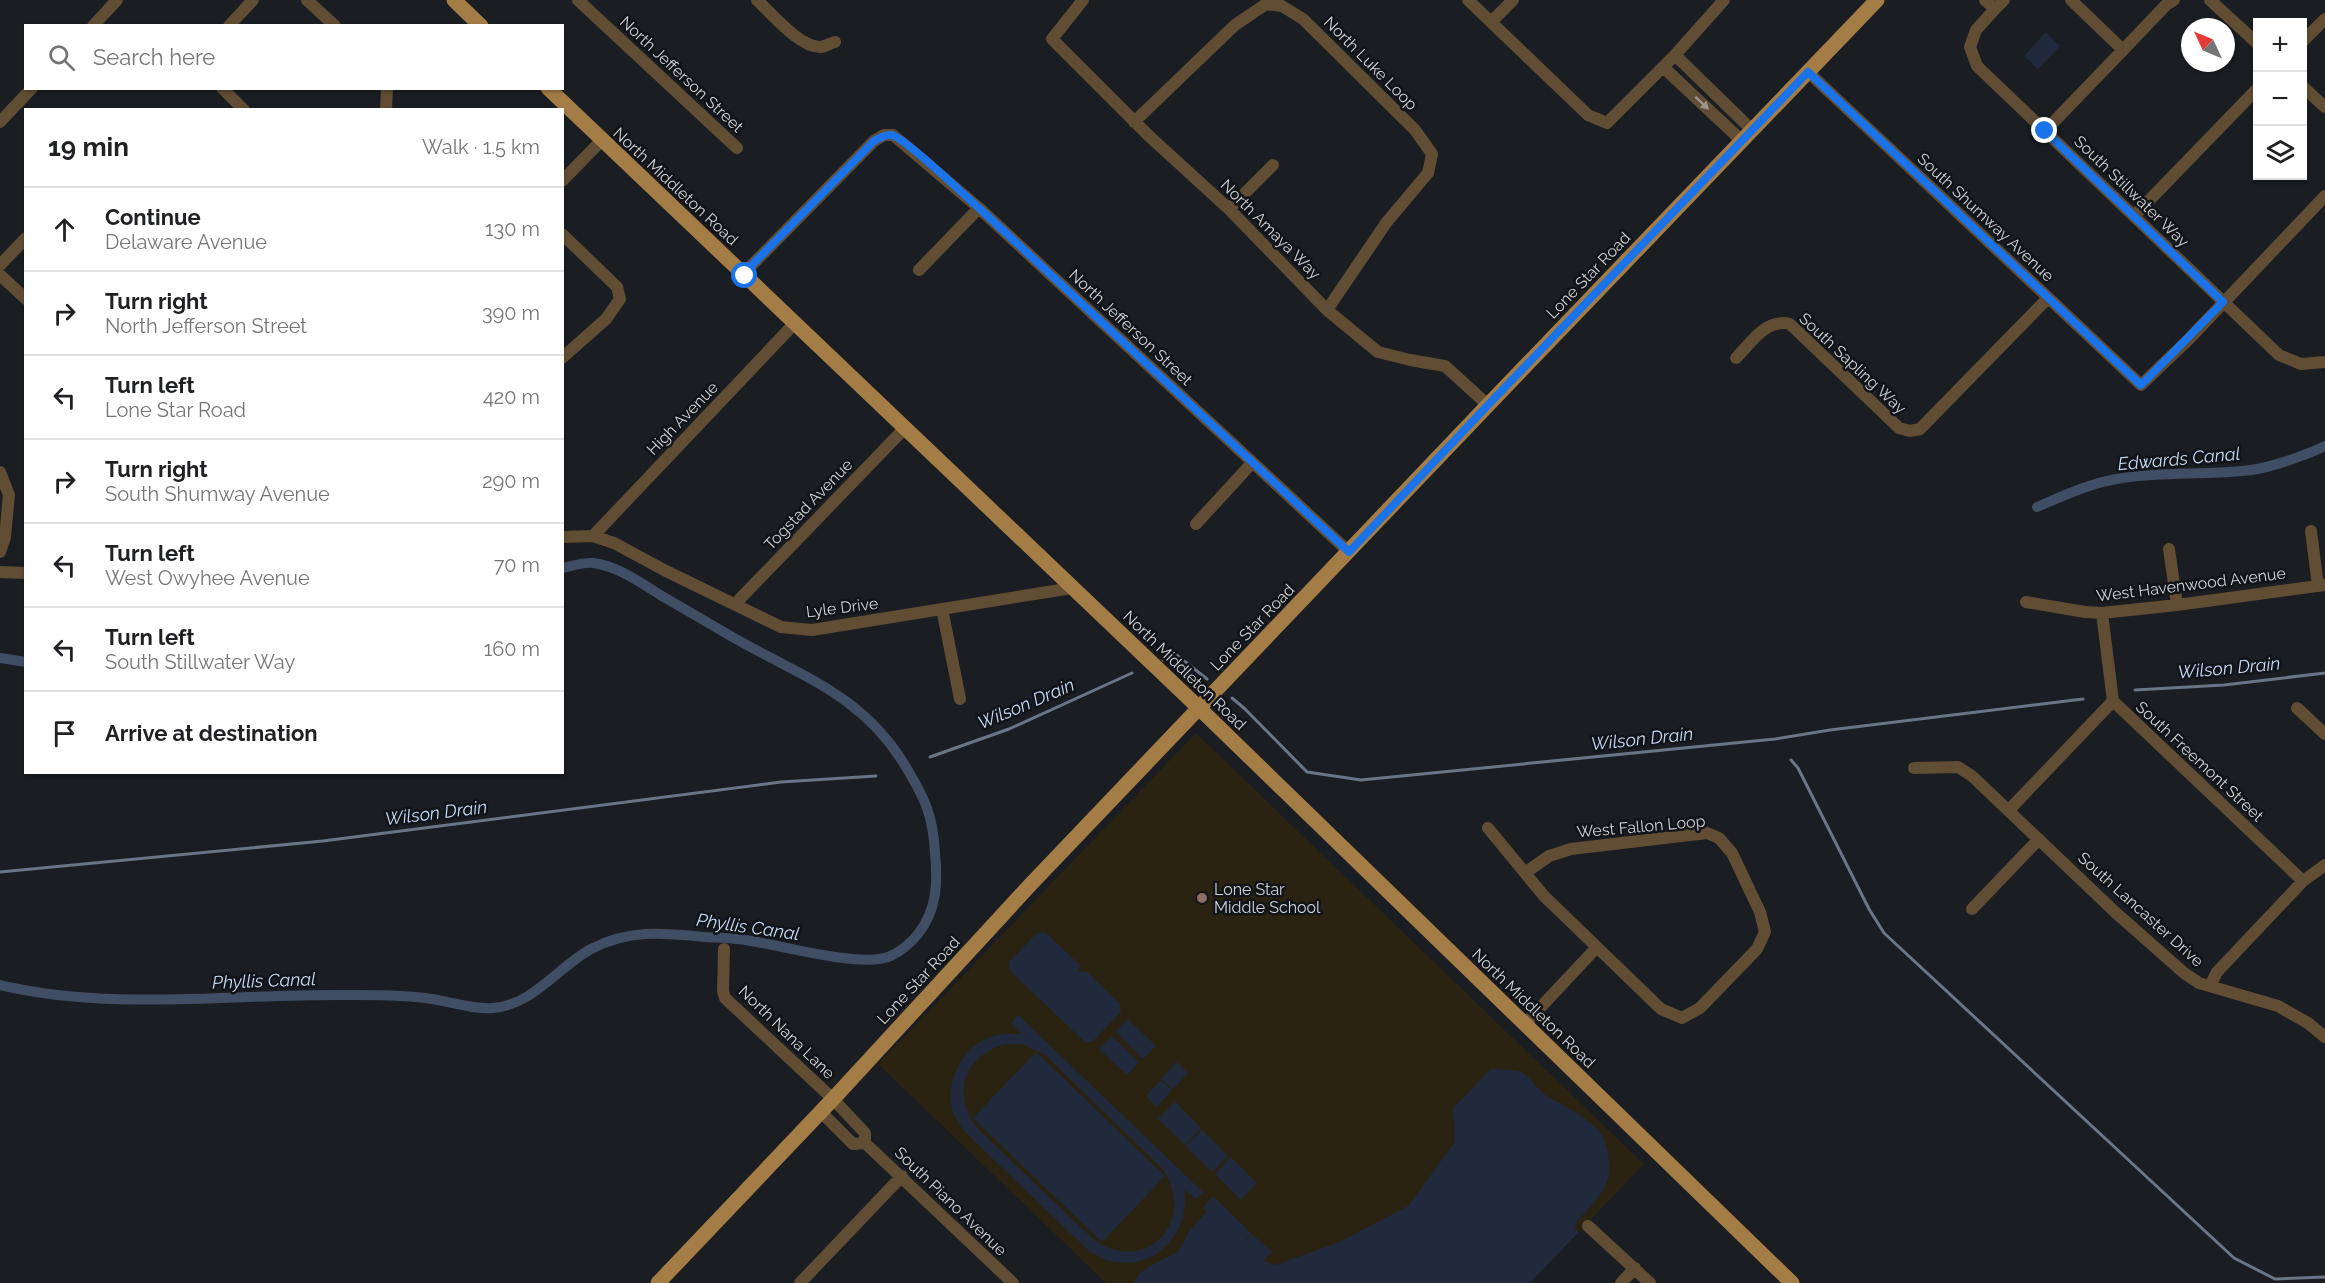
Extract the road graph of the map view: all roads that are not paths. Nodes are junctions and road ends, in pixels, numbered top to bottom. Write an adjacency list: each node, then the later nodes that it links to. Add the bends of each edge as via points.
1 (117, 0): 19 (street)
2 (253, 0): 20 (street)
3 (307, 0): 21 (street)
4 (454, 0): 22 (main road)
5 (578, 0): 44 (street, North Jefferson Street)
6 (757, 0): 25 (street, via 800,40 823,47)
7 (1083, 0): 40 (street, North Amaya Way, via 1052,39)
8 (1468, 0): 18 (street)
9 (1514, 0): 18 (street)
10 (1724, 0): 27 (street)
11 (1877, 0): 29 (main road, Lone Star Road)
12 (1985, 0): 16 (street, South Stillwater Way)
13 (2071, 0): 26 (street)
14 (2174, 0): 26 (street)
15 (2210, 0): 24 (street)
16 (2000, 5): 41 (street, South Stillwater Way, via 1976,30 1970,47 1977,66)
17 (2325, 19): 23 (street)
18 (1492, 21): 28 (street, via 1588,115 1607,123)
19 (95, 24)
20 (231, 24)
21 (333, 24)
22 (479, 24)
23 (2307, 37)
24 (2253, 39)
25 (835, 42)
26 (2123, 50): 41 (street)
27 (1675, 55): 28 (street); 42 (street)
28 (1663, 67): 42 (street, one-way to 42)
29 (1808, 72): 42 (main road, Lone Star Road); 58 (street, South Shumway Avenue)
30 (30, 90): 39 (street)
31 (224, 90): 37 (street)
32 (387, 90): 38 (street)
33 (550, 90): 43 (main road, North Middleton Road)
34 (2307, 91): 36 (street)
35 (2253, 93): 50 (street)
36 (2325, 107)
37 (242, 108)
38 (386, 108)
39 (0, 122)
40 (1134, 122): 49 (street, North Amaya Way); 60 (street, North Luke Loop, via 1235,25 1266,4 1282,6 1303,19 1355,69 1415,130 1432,154 1428,173 1386,223)
41 (2045, 131): 50 (street, South Stillwater Way)
42 (1746, 135): 65 (main road, Lone Star Road)
43 (602, 140): 46 (street); 55 (main road, North Middleton Road)
44 (737, 148)
45 (1273, 165): 49 (street)
46 (564, 179)
47 (2325, 196): 59 (street)
48 (979, 208): 54 (street); 55 (street, North Jefferson Street, via 893,135 884,135); 67 (street, North Jefferson Street)
49 (1229, 208): 60 (street, North Amaya Way)
50 (2134, 216): 59 (street, South Stillwater Way)
51 (564, 236): 62 (street, via 617,287 620,299 606,319)
52 (24, 240): 53 (street)
53 (0, 265)
54 (919, 270)
55 (743, 274): 61 (main road, North Middleton Road)
56 (0, 275): 57 (street)
57 (24, 297)
58 (2048, 298): 59 (street, South Shumway Avenue, via 2141,385); 63 (street, South Sapling Way, via 1934,417 1920,429 1910,431 1899,428 1790,324 1773,322)
59 (2223, 302): 64 (street, South Stillwater Way, via 2279,355 2301,364)
60 (1327, 309): 65 (street, North Amaya Way, via 1378,352 1445,366)
61 (795, 323): 66 (main road, North Middleton Road); 71 (street, High Avenue)
62 (564, 356)
63 (1736, 358)
64 (2325, 362)
65 (1488, 405): 75 (main road, Lone Star Road)
66 (905, 428): 79 (main road, North Middleton Road); 81 (street, Togstad Avenue)
67 (1252, 463): 69 (street); 75 (street, North Jefferson Street)
68 (0, 472): 74 (street, via 9,495)
69 (1196, 524)
70 (2311, 531): 78 (street)
71 (592, 536): 72 (street, Lyle Drive); 81 (street, Lyle Drive, via 614,543)
72 (564, 537)
73 (2169, 549): 82 (street)
74 (0, 552)
75 (1349, 552): 87 (main road, Lone Star Road)
76 (0, 572): 77 (street)
77 (24, 573)
78 (2322, 585): 82 (street, West Havenwood Avenue)
79 (1072, 588): 83 (street, Lyle Drive); 87 (main road, North Middleton Road)
80 (2026, 602): 84 (street, West Havenwood Avenue)
81 (735, 604): 83 (street, Lyle Drive, via 781,627 812,630)
82 (2177, 605): 84 (street, West Havenwood Avenue)
83 (942, 609): 85 (street)
84 (2102, 613): 86 (street, South Freemont Street)
85 (960, 699)
86 (2113, 701): 91 (street); 96 (street, South Freemont Street)
87 (1199, 708): 101 (main road, North Middleton Road); 103 (main road, Lone Star Road)
88 (2298, 708): 89 (street)
89 (2325, 734)
90 (1914, 768): 91 (street, South Lancaster Drive, via 1958,767)
91 (2009, 810): 93 (street, South Lancaster Drive)
92 (1488, 828): 95 (street)
93 (2039, 839): 97 (street); 100 (street, South Lancaster Drive, via 2184,973)
94 (2325, 865): 96 (street)
95 (1525, 873): 98 (street); 98 (street, West Fallon Loop, via 1549,856 1571,849 1707,833 1719,838 1732,853 1760,912 1765,932 1756,949 1700,1008 1682,1018 1661,1009)
96 (2303, 881): 100 (street, via 2217,972)
97 (1972, 909)
98 (1597, 947): 101 (street)
99 (724, 950): 103 (street, North Nana Lane, via 725,998)
100 (2210, 986): 102 (street, South Lancaster Drive, via 2278,1006)
101 (1525, 1024): 116 (main road, North Middleton Road)
102 (2325, 1037)
103 (833, 1099): 104 (main road, Lone Star Road); 105 (street, South Piano Avenue, via 865,1133)
104 (821, 1112): 105 (street, South Piano Avenue, via 853,1144); 110 (main road, Lone Star Road)
105 (865, 1143): 106 (street, South Piano Avenue)
106 (902, 1176): 109 (street, South Piano Avenue); 111 (street)
107 (1588, 1226): 108 (street)
108 (1635, 1268): 114 (street); 115 (street)
109 (1002, 1273): 112 (street); 113 (street, South Piano Avenue)
110 (657, 1283)
111 (800, 1283)
112 (993, 1283)
113 (1013, 1283)
114 (1621, 1283)
115 (1650, 1283)
116 (1792, 1283)

